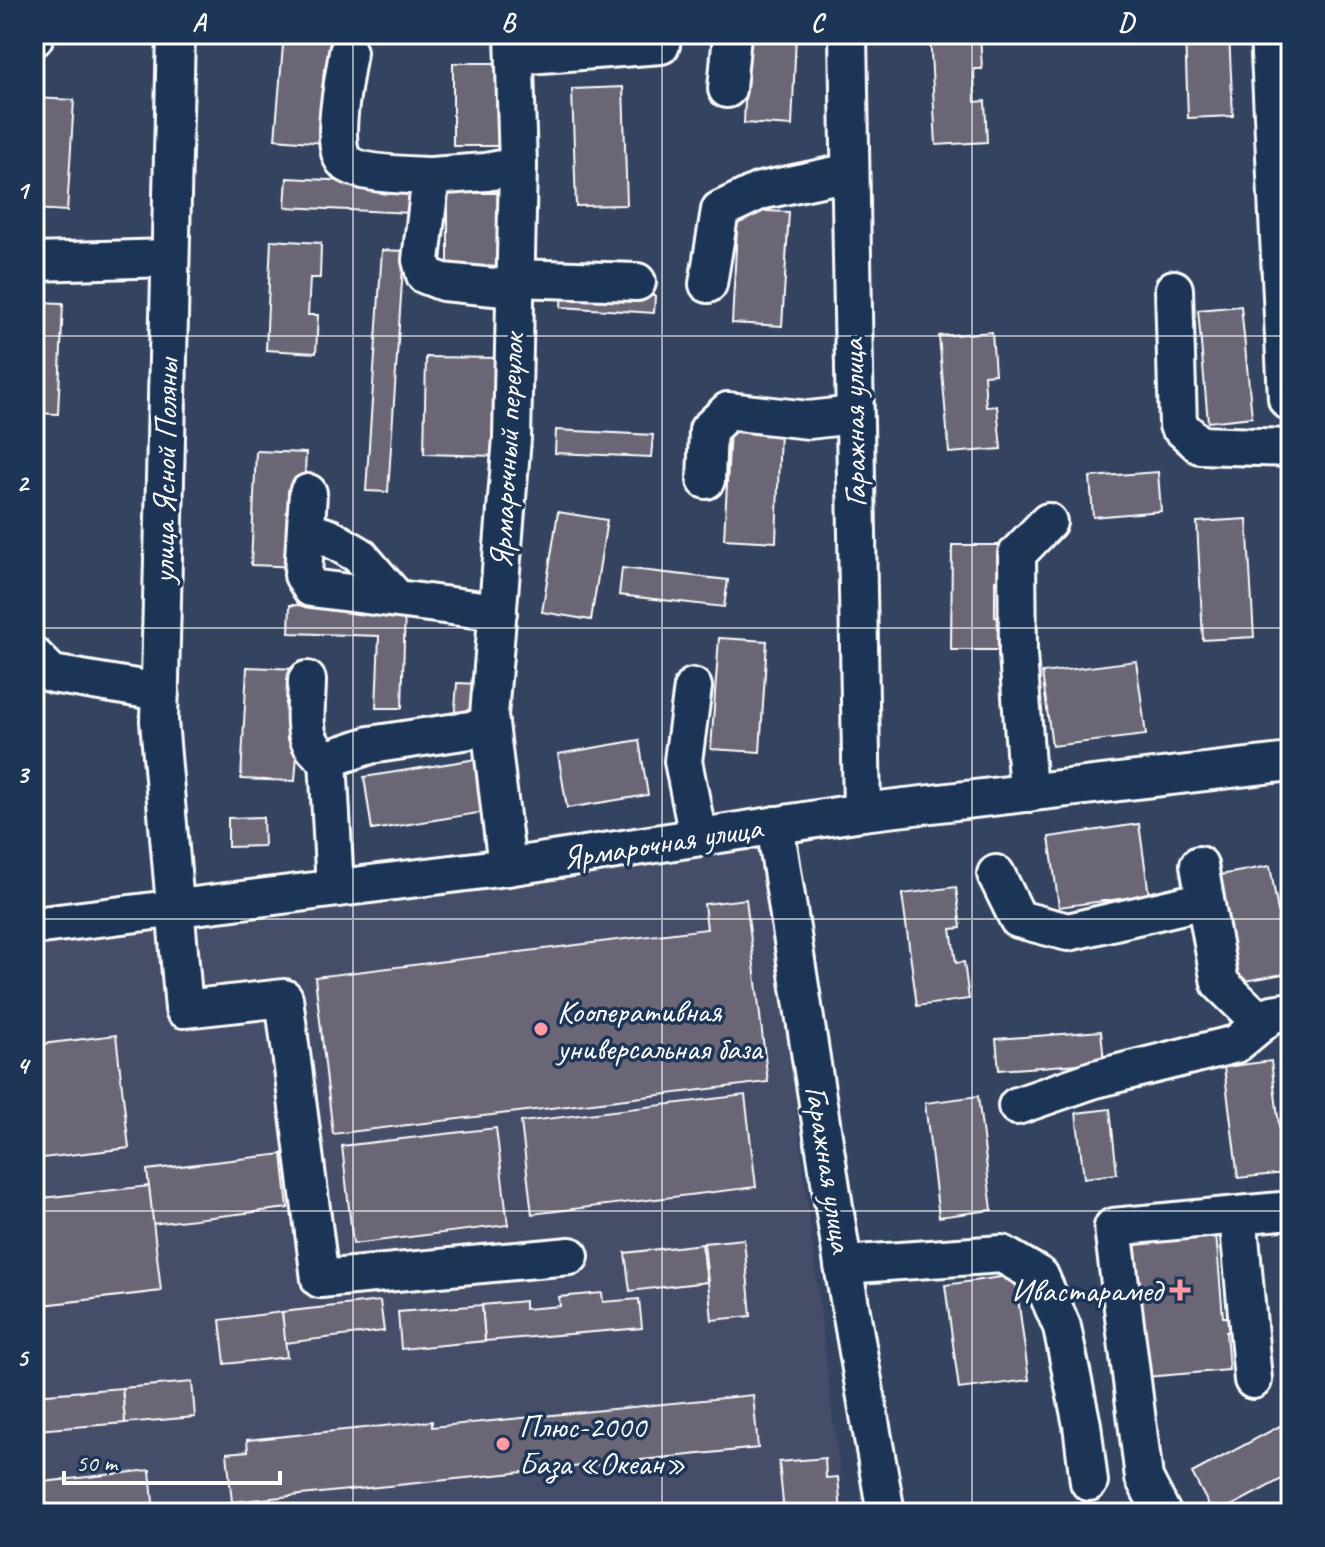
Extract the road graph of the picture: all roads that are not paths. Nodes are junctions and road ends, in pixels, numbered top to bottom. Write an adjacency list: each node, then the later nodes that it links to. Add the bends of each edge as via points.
1 (176, 34): 13 (street, улица Ясной Поляны)
2 (732, 34): 8 (street)
3 (848, 34): 11 (street, Гаражная улица)
4 (1273, 34): 9 (main road)
5 (515, 45): 6 (street); 10 (street, Ярмарочный переулок)
6 (661, 45)
7 (348, 52): 12 (street, via 338,133 338,151 346,163 358,169)
8 (727, 89)
9 (1285, 146): 19 (main road)
10 (518, 166): 12 (street); 16 (street, Ярмарочный переулок)
11 (850, 172): 17 (street, via 760,191 720,210); 20 (street, Гаражная улица)
12 (431, 176): 16 (street, via 421,260 425,275 443,282)
13 (170, 258): 14 (street); 31 (street, улица Ясной Поляны)
14 (34, 262)
15 (637, 282): 16 (street)
16 (515, 283): 27 (street, Ярмарочный переулок, via 512,438)
17 (708, 284)
18 (1174, 289): 21 (street, via 1178,425 1200,445)
19 (1291, 398)
20 (853, 415): 22 (street, via 809,420 728,411 708,430); 36 (street, Гаражная улица)
21 (1291, 448)
22 (706, 480)
23 (308, 493): 25 (street)
24 (1048, 522): 35 (street, via 1017,554)
25 (306, 530): 26 (street, via 359,555); 26 (street, via 303,575 311,588)
26 (396, 598): 27 (street)
27 (498, 612): 32 (street, Ярмарочный переулок)
28 (34, 656): 31 (street, via 52,674)
29 (307, 680): 33 (street, via 306,737 315,752)
30 (693, 687): 38 (street, via 683,761)
31 (160, 692): 42 (street, улица Ясной Поляны)
32 (490, 727): 33 (street, via 370,745); 39 (street, Ярмарочный переулок)
33 (328, 759): 41 (street)
34 (1291, 762): 35 (street, Ярмарочная улица)
35 (1028, 793): 36 (street, Ярмарочная улица)
36 (862, 812): 37 (street, Ярмарочная улица)
37 (775, 825): 38 (street, Ярмарочная улица); 49 (street, Гаражная улица)
38 (698, 837): 39 (street, Ярмарочная улица)
39 (507, 867): 41 (street, Ярмарочная улица)
40 (996, 874): 44 (street, via 1018,919 1068,932 1202,882 1220,983)
41 (335, 888): 42 (street, Ярмарочная улица)
42 (175, 907): 43 (street, Ярмарочная улица); 48 (street, улица Ясной Поляны, via 184,1009 284,998 320,1279)
43 (34, 926)
44 (1276, 1017): 45 (street, via 1236,1044 1095,1079)
45 (1017, 1106)
46 (1291, 1210): 47 (street)
47 (1238, 1215): 50 (street); 53 (street, via 1113,1227 1144,1478)
48 (570, 1256)
49 (843, 1265): 51 (street, via 1002,1254 1040,1276 1062,1327); 52 (street, Гаражная улица)
50 (1253, 1380)
51 (1089, 1482)
52 (886, 1513)
53 (1162, 1513)

